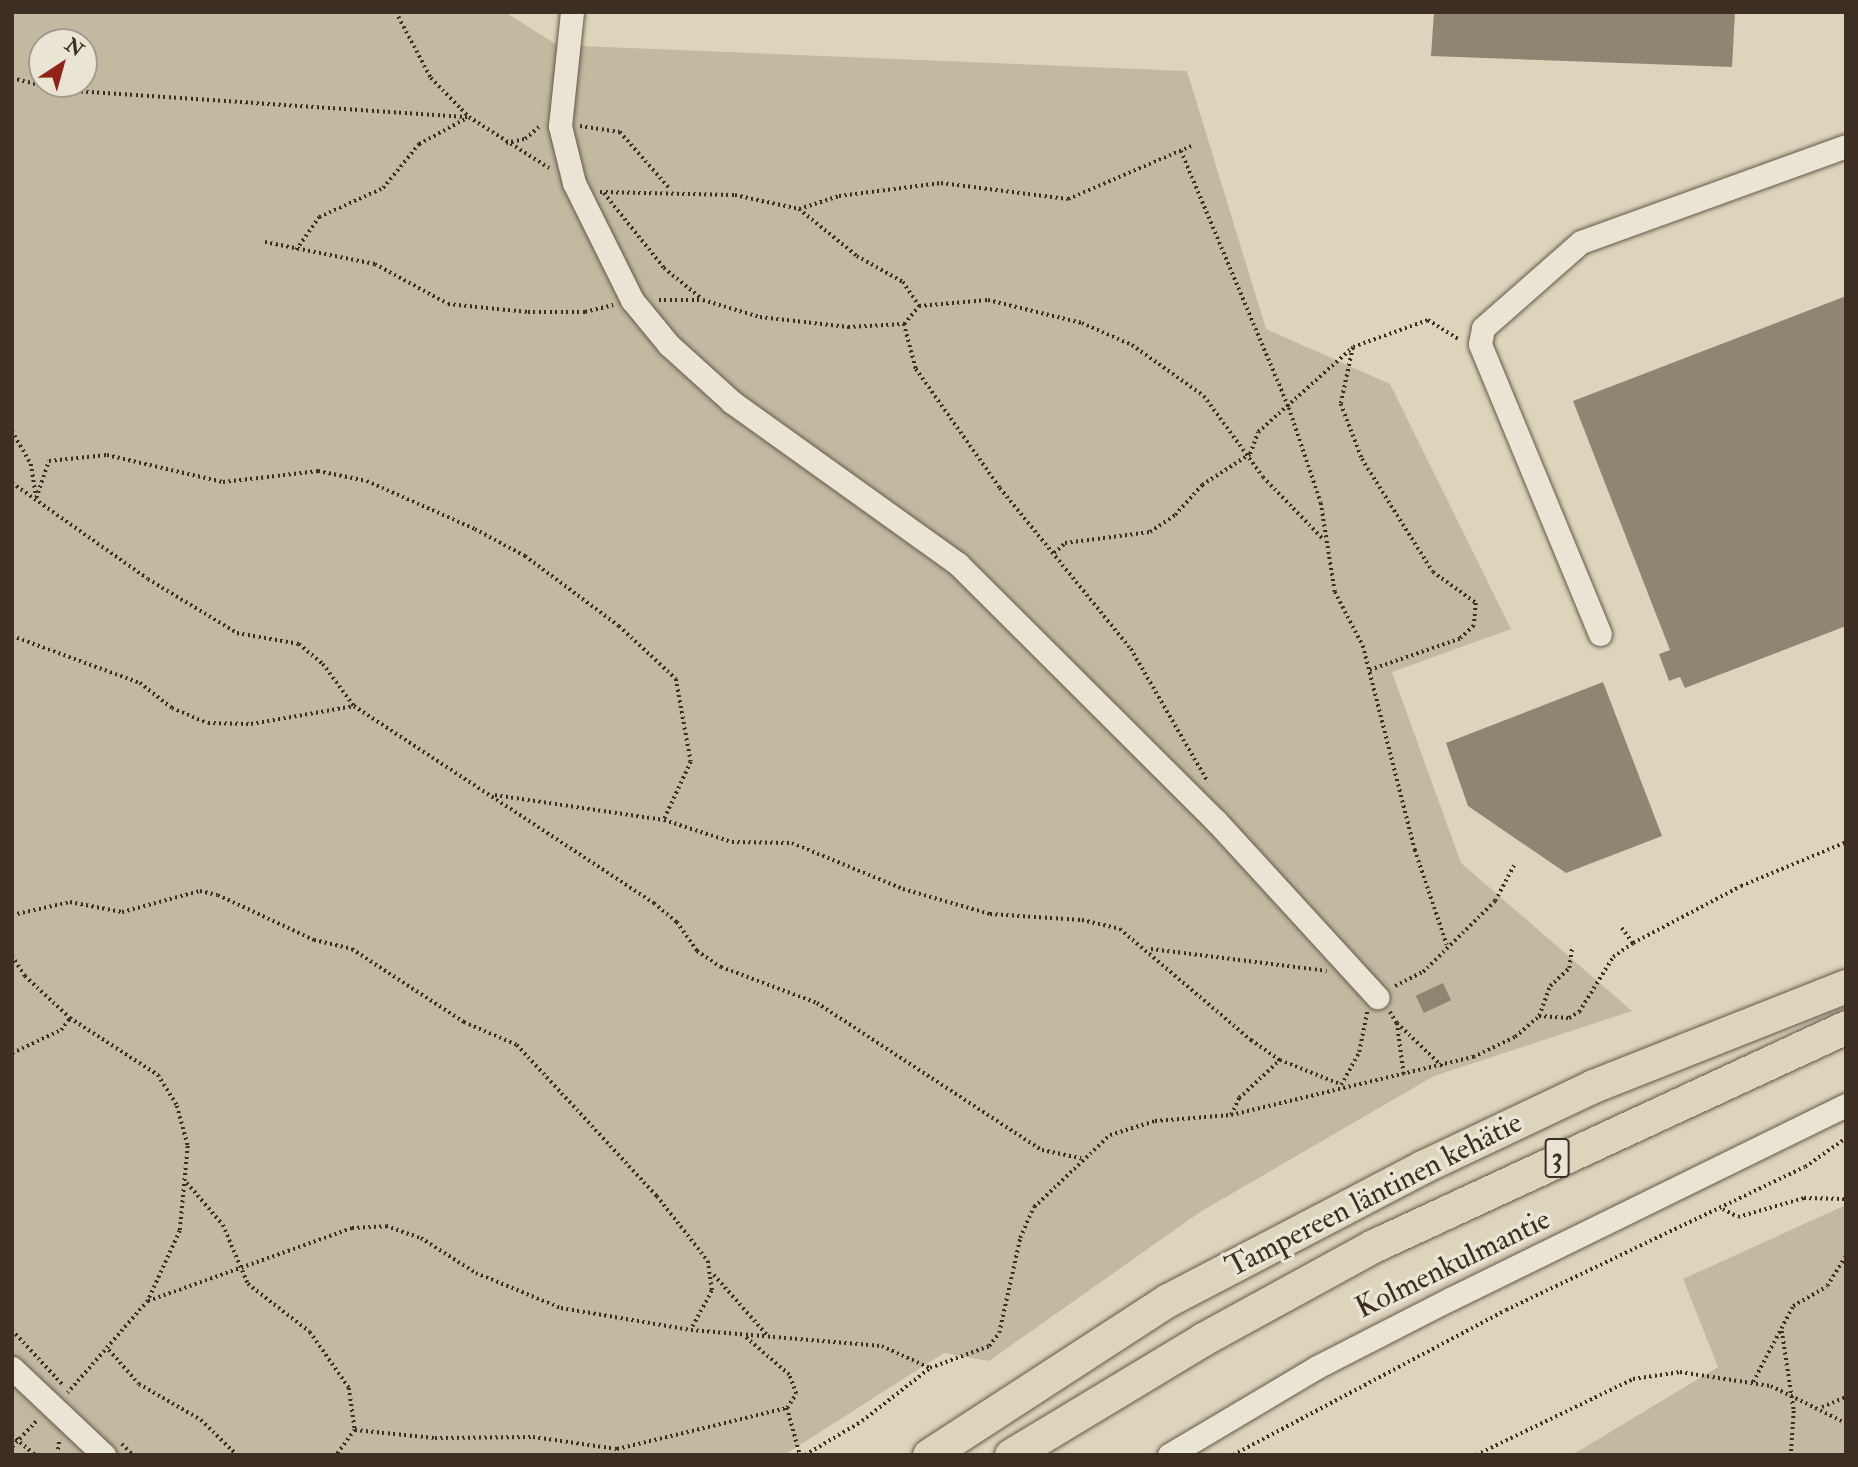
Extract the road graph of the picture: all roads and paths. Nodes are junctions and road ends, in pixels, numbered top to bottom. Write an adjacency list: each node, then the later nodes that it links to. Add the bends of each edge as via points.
1 (396, 12): 4 (path, via 431,78)
2 (572, 12): 5 (street, via 570,63)
3 (12, 78): 4 (path, via 59,90)
4 (469, 117): 6 (path); 15 (path, via 419,144 383,188 319,216)
5 (560, 117): 6 (path, via 525,139); 10 (street); 11 (path, via 620,132)
6 (504, 143): 10 (path)
7 (1191, 146): 9 (path)
8 (1846, 146): 21 (street, via 1581,242 1494,314 1483,328)
9 (1181, 151): 13 (path, via 1068,199 941,183 917,191 839,196); 22 (path)
10 (574, 183): 12 (path); 16 (street)
11 (672, 191): 12 (path); 13 (path, via 735,195)
12 (604, 193): 17 (path, via 664,268)
13 (799, 209): 18 (path, via 857,256 903,282)
14 (265, 242): 15 (path)
15 (296, 250): 16 (path, via 374,264 448,304 585,312)
16 (632, 300): 17 (path); 35 (street, via 668,345 732,402 958,564)
17 (703, 300): 19 (path, via 802,324)
18 (919, 306): 19 (path); 24 (path, via 988,300 1082,323 1132,345 1204,396)
19 (904, 324): 28 (path, via 916,369 1000,488)
20 (1353, 347): 21 (path, via 1428,320); 22 (path, via 1304,386); 31 (path, via 1341,404 1362,459 1433,572 1476,603 1474,626 1460,639)
21 (1484, 352): 29 (street)
22 (1289, 408): 24 (path, via 1258,432); 27 (path, via 1321,503)
23 (12, 430): 26 (path, via 31,464)
24 (1250, 454): 27 (path, via 1263,477); 28 (path, via 1202,485 1175,515 1150,532 1065,543)
25 (12, 483): 26 (path)
26 (36, 498): 32 (path, via 148,579 237,633 299,644 323,664); 34 (path, via 49,461 107,455 223,482 318,471 367,481 475,529 525,556 619,626 676,679 691,762)
27 (1324, 540): 31 (path, via 1335,592 1363,646)
28 (1054, 553): 35 (path, via 1163,697 1212,789)
29 (1600, 634)
30 (12, 636): 32 (path, via 141,683 172,708 208,723 251,724)
31 (1368, 671): 41 (path, via 1415,850)
32 (354, 706): 33 (path)
33 (493, 794): 34 (path); 60 (path, via 654,903 677,922 696,951 721,967 817,1003 1042,1150)
34 (664, 820): 43 (path, via 732,842 792,843 874,878 990,914 1082,920 1120,929)
35 (1216, 821): 45 (street)
36 (1846, 842): 40 (path, via 1741,886)
37 (1514, 866): 41 (path, via 1495,901)
38 (12, 915): 66 (path, via 70,902 122,912 200,891 314,940 352,950 464,1022 517,1045 657,1196)
39 (1622, 928): 40 (path)
40 (1633, 943): 48 (path, via 1613,957 1579,1012 1553,1020)
41 (1447, 945): 47 (path, via 1423,972)
42 (1572, 946): 48 (path, via 1569,968 1550,986)
43 (1149, 949): 45 (path, via 1242,958 1296,970); 53 (path, via 1214,1010)
44 (12, 956): 49 (path, via 25,976)
45 (1347, 970): 47 (street)
46 (1846, 986): 95 (highway, Tampereen läntinen kehätie / 3, via 1593,1086 1422,1167 1168,1300)
47 (1377, 997): 50 (path); 56 (path, via 1362,1019 1359,1052)
48 (1539, 1016): 54 (path, via 1515,1037)
49 (70, 1018): 52 (path, via 61,1030); 61 (path, via 158,1075 177,1106 188,1146)
50 (1397, 1023): 54 (path); 55 (path)
51 (1846, 1027): 96 (highway, Tampereen läntinen kehätie / 3, via 1373,1246 1203,1339)
52 (12, 1053)
53 (1280, 1060): 56 (path); 58 (path, via 1239,1098)
54 (1443, 1067): 55 (path)
55 (1405, 1076): 56 (path)
56 (1341, 1085): 58 (path)
57 (1846, 1105): 97 (street, Kolmenkulmantie, via 1402,1324)
58 (1231, 1115): 60 (path, via 1155,1121 1110,1135)
59 (1846, 1138): 63 (path, via 1805,1167)
60 (1081, 1158): 75 (path, via 1034,1207 1020,1238 999,1333 989,1346)
61 (187, 1183): 65 (path, via 223,1225); 67 (path, via 180,1231)
62 (1846, 1199): 63 (path, via 1804,1198 1738,1217)
63 (1723, 1209): 98 (path, via 1506,1310)
64 (1846, 1256): 70 (path, via 1827,1286 1793,1306)
65 (242, 1270): 67 (path); 69 (path, via 352,1228 386,1226 421,1238 476,1273 561,1308); 85 (path, via 248,1284 310,1332 336,1367 349,1388)
66 (713, 1274): 69 (path, via 705,1310); 72 (path)
67 (148, 1301): 73 (path)
68 (12, 1330): 77 (path)
69 (691, 1330): 71 (path)
70 (1782, 1331): 76 (path); 78 (path)
71 (742, 1334): 72 (path); 82 (path, via 789,1375 796,1394)
72 (769, 1336): 75 (path, via 882,1346)
73 (109, 1350): 77 (path); 92 (path, via 139,1384 201,1420)
74 (12, 1368): 81 (street)
75 (930, 1368): 94 (path, via 862,1421)
76 (1752, 1382): 78 (path); 99 (path, via 1680,1372 1633,1379)
77 (69, 1393): 80 (path); 81 (path)
78 (1790, 1393): 83 (path); 100 (path)
79 (1846, 1397): 83 (path)
80 (78, 1402)
81 (49, 1404): 87 (path); 88 (street)
82 (787, 1408): 85 (path, via 617,1449 533,1437 435,1438); 94 (path)
83 (1821, 1408): 84 (path)
84 (1846, 1423)
85 (355, 1430): 93 (path)
86 (12, 1435): 87 (path)
87 (18, 1441): 89 (path); 90 (path)
88 (109, 1446): 91 (path)
89 (12, 1447)
90 (35, 1455)
91 (133, 1455)
92 (237, 1455)
93 (337, 1455)
94 (802, 1455)
95 (929, 1455)
96 (1011, 1455)
97 (1169, 1455)
98 (1233, 1455)
99 (1476, 1455)
100 (1791, 1455)

